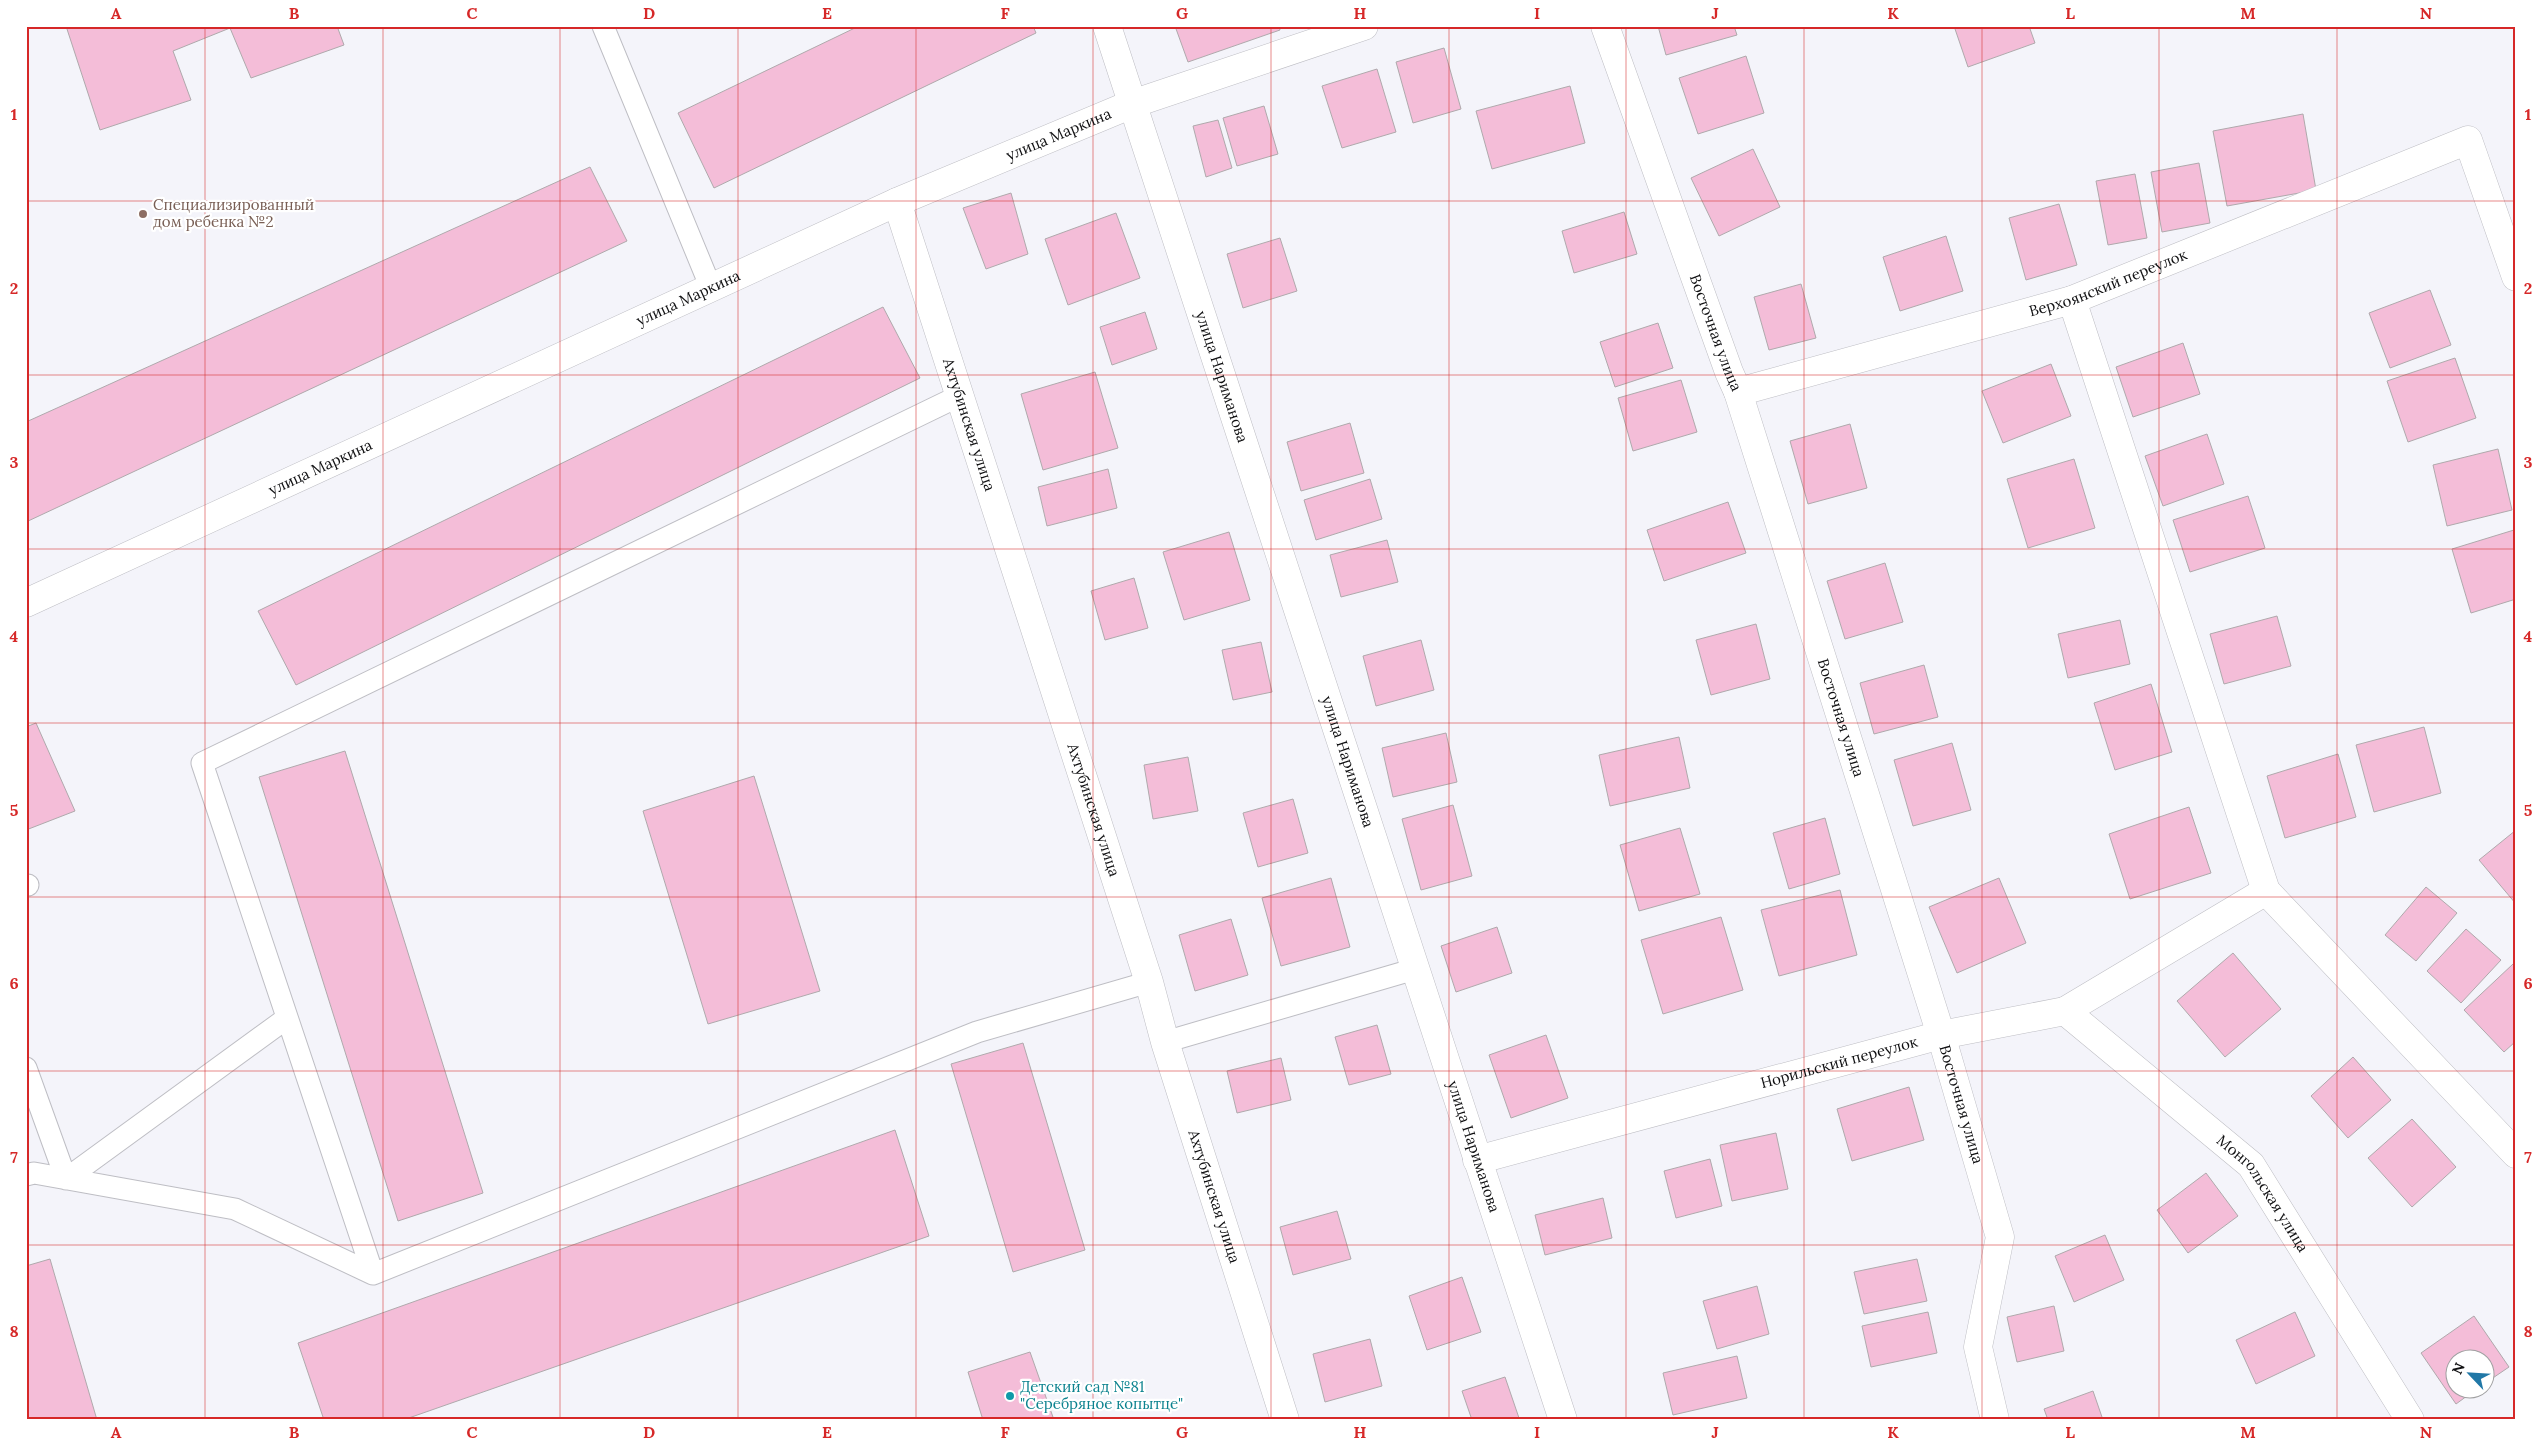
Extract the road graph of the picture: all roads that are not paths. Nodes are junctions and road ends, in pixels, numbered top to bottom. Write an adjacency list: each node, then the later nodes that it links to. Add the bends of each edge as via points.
1 (602, 26): 8 (lane)
2 (1106, 26): 5 (street, улица Нариманова)
3 (1364, 26): 5 (street, улица Маркина)
4 (1605, 26): 10 (street, Восточная улица)
5 (1132, 104): 6 (street, улица Маркина); 14 (street, улица Нариманова)
6 (897, 202): 8 (street, улица Маркина); 11 (street, Ахтубинская улица)
7 (2516, 277): 9 (street, Верхоянский переулок, via 2468,140)
8 (711, 288): 12 (street, улица Маркина)
9 (2072, 300): 10 (street, Верхоянский переулок); 13 (street)
10 (1738, 392): 18 (street, Восточная улица)
11 (959, 396): 15 (street, Ахтубинская улица); 17 (lane, via 202,763)
12 (26, 603)
13 (2266, 891): 16 (street, Норильский переулок); 21 (street)
14 (1415, 969): 19 (lane); 22 (street, улица Нариманова)
15 (1149, 982): 19 (street, Ахтубинская улица); 25 (lane, via 977,1032)
16 (2065, 1011): 18 (street, Норильский переулок); 29 (street, Монгольская улица, via 2251,1165)
17 (287, 1018): 24 (lane); 25 (lane)
18 (1941, 1035): 22 (street, Норильский переулок); 28 (street, Восточная улица, via 2000,1237 1978,1347)
19 (1165, 1042): 26 (street, Ахтубинская улица)
20 (26, 1068): 24 (lane)
21 (2516, 1154)
22 (1477, 1160): 27 (street, улица Нариманова)
23 (26, 1176): 24 (lane, via 34,1173)
24 (66, 1179): 25 (lane, via 236,1209)
25 (372, 1274)
26 (1285, 1420)
27 (1563, 1420)
28 (1995, 1420)
29 (2410, 1420)

